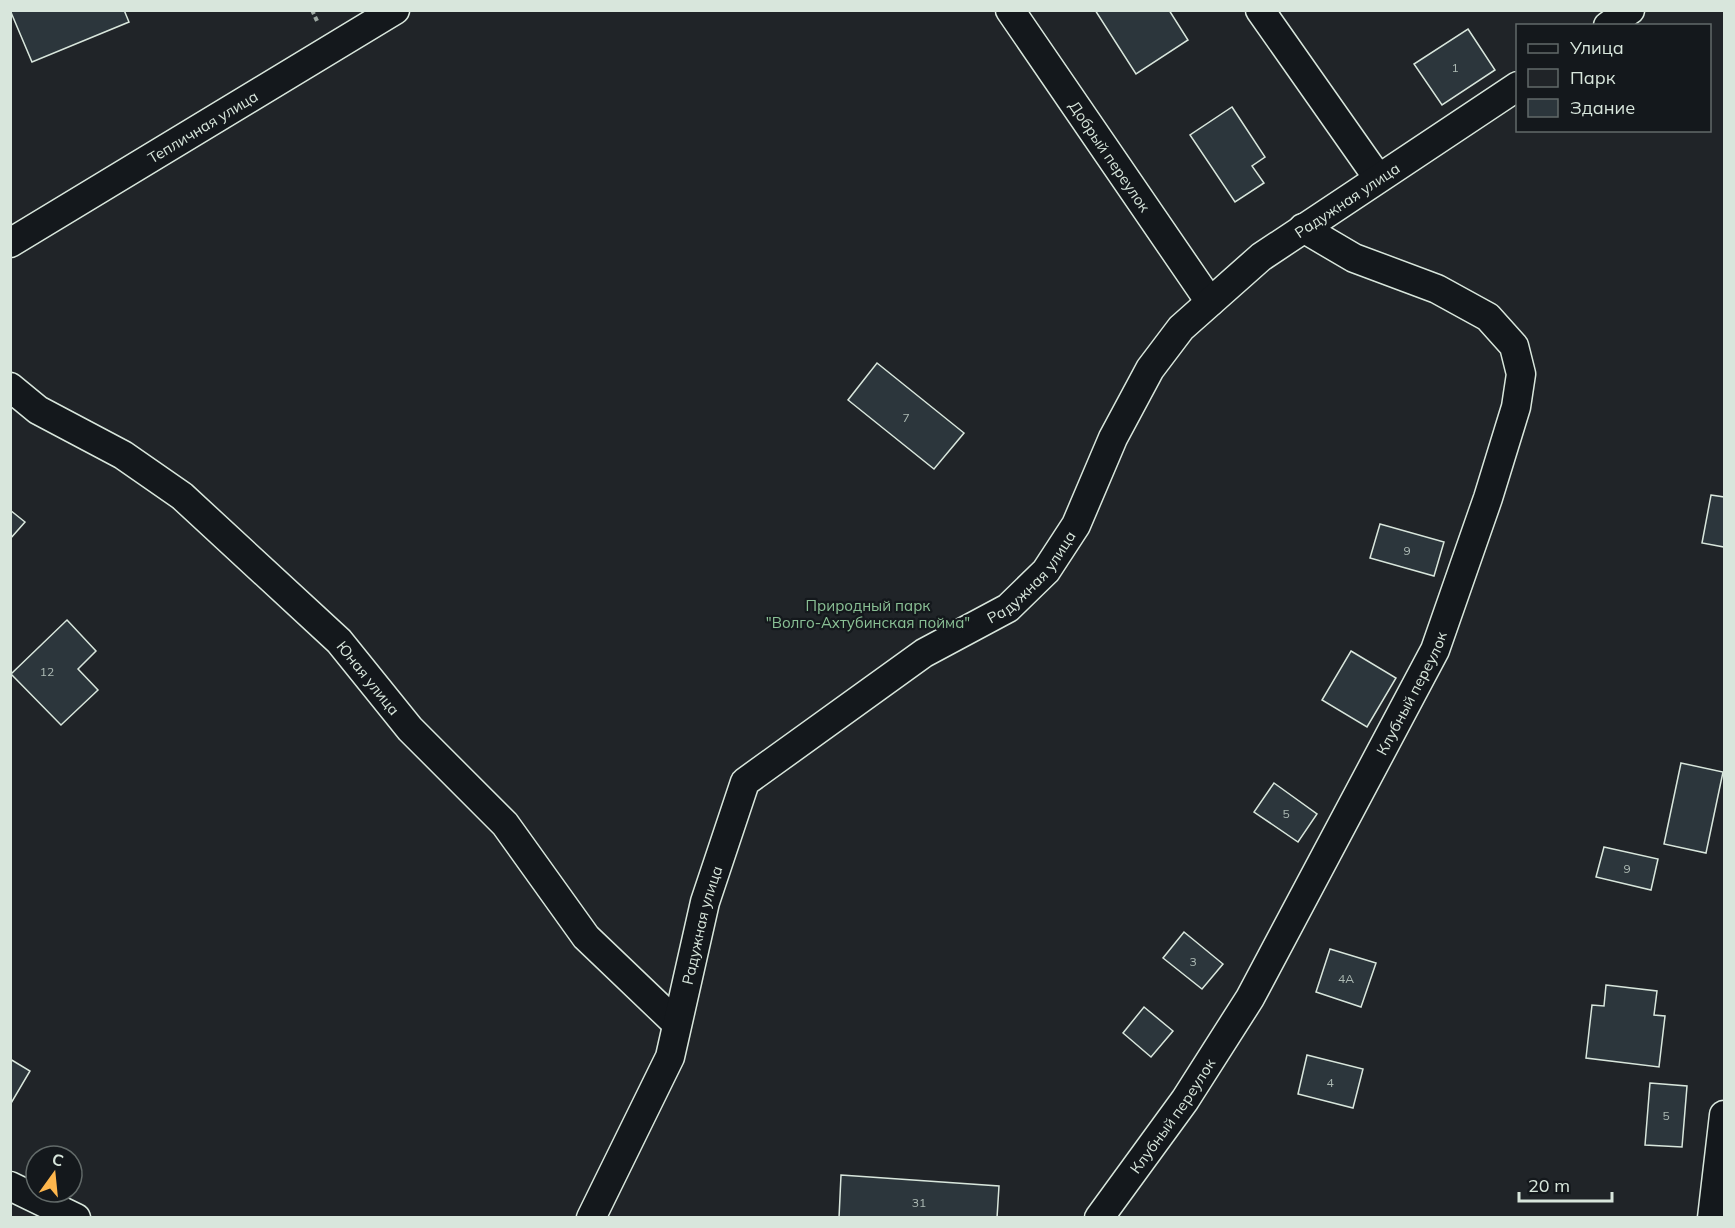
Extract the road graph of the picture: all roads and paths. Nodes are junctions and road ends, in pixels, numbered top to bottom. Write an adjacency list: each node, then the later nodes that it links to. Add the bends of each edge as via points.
1 (395, 10): 9 (street, Тепличная улица)
2 (1010, 10): 10 (street, Добрый переулок)
3 (1630, 10): 5 (street)
4 (1262, 11): 7 (street)
5 (1611, 24)
6 (1516, 87): 7 (street, Радужная улица)
7 (1378, 178): 8 (street, Радужная улица)
8 (1303, 228): 10 (street, Радужная улица, via 1261,257); 17 (street, Клубный переулок, via 1354,258 1437,289 1488,317 1514,346 1521,374 1516,407 1435,650 1250,998 1185,1100)
9 (10, 243)
10 (1210, 302): 12 (street, Радужная улица, via 1181,328 1150,369 1113,438 1076,525 1046,570 1008,608 924,653 745,782 705,902)
11 (10, 387): 12 (street, Юная улица, via 38,410 123,455 182,495 339,641 410,729 505,824 586,937)
12 (676, 1023): 16 (street, Радужная улица, via 670,1057)
13 (1725, 1114): 18 (street)
14 (10, 1186): 15 (street)
15 (76, 1218)
16 (591, 1218)
17 (1099, 1218)
18 (1712, 1218)

